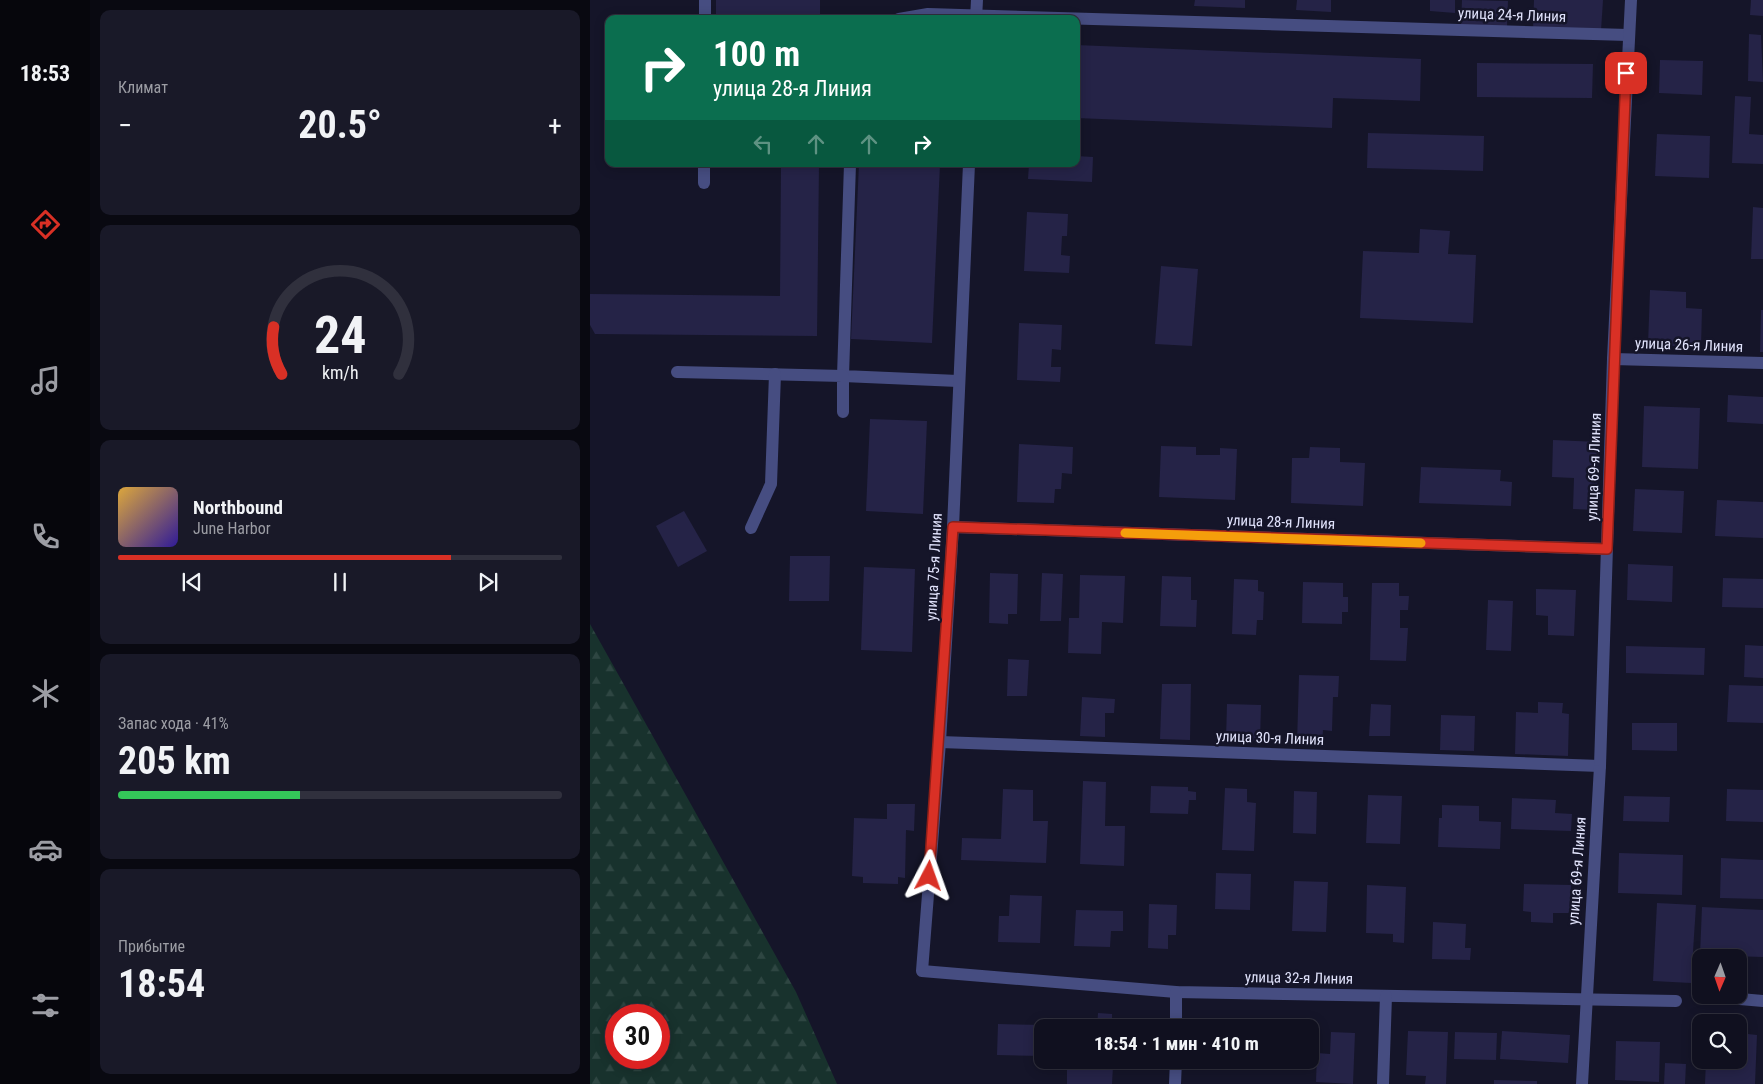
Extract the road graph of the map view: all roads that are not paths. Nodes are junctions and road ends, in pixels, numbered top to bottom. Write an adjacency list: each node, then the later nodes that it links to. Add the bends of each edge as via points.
1 (705, 0): 4 (street)
2 (977, 0): 7 (street)
3 (1631, 0): 9 (street, улица 69-я Линия)
4 (705, 15)
5 (922, 15): 6 (street, улица 24-я Линия)
6 (944, 15)
7 (976, 15)
8 (1080, 20): 9 (street, улица 24-я Линия)
9 (1628, 35): 14 (street, улица 69-я Линия)
10 (704, 167): 13 (street)
11 (850, 167): 18 (street)
12 (969, 167): 19 (street, улица 75-я Линия)
13 (704, 183)
14 (1613, 359): 15 (street, улица 26-я Линия); 23 (street, улица 69-я Линия)
15 (1763, 363)
16 (677, 372): 17 (street)
17 (775, 374): 18 (street); 22 (street, via 771,484)
18 (843, 376): 19 (street); 20 (street)
19 (958, 381): 21 (street, улица 75-я Линия)
20 (843, 412)
21 (953, 527): 23 (street, улица 28-я Линия); 24 (street, улица 75-я Линия)
22 (751, 528)
23 (1607, 549): 25 (street, улица 69-я Линия)
24 (940, 742): 25 (street, улица 30-я Линия); 26 (street, улица 75-я Линия)
25 (1600, 766): 29 (street, улица 69-я Линия)
26 (922, 971): 27 (street, улица 32-я Линия)
27 (1176, 992): 28 (street, улица 32-я Линия); 33 (street)
28 (1386, 996): 29 (street, улица 32-я Линия); 36 (street)
29 (1586, 997): 30 (street, улица 32-я Линия); 37 (street, улица 69-я Линия)
30 (1676, 1000)
31 (1748, 1000): 32 (street)
32 (1763, 1001)
33 (1176, 1019)
34 (1176, 1069): 35 (street)
35 (1175, 1084)
36 (1383, 1084)
37 (1582, 1084)

